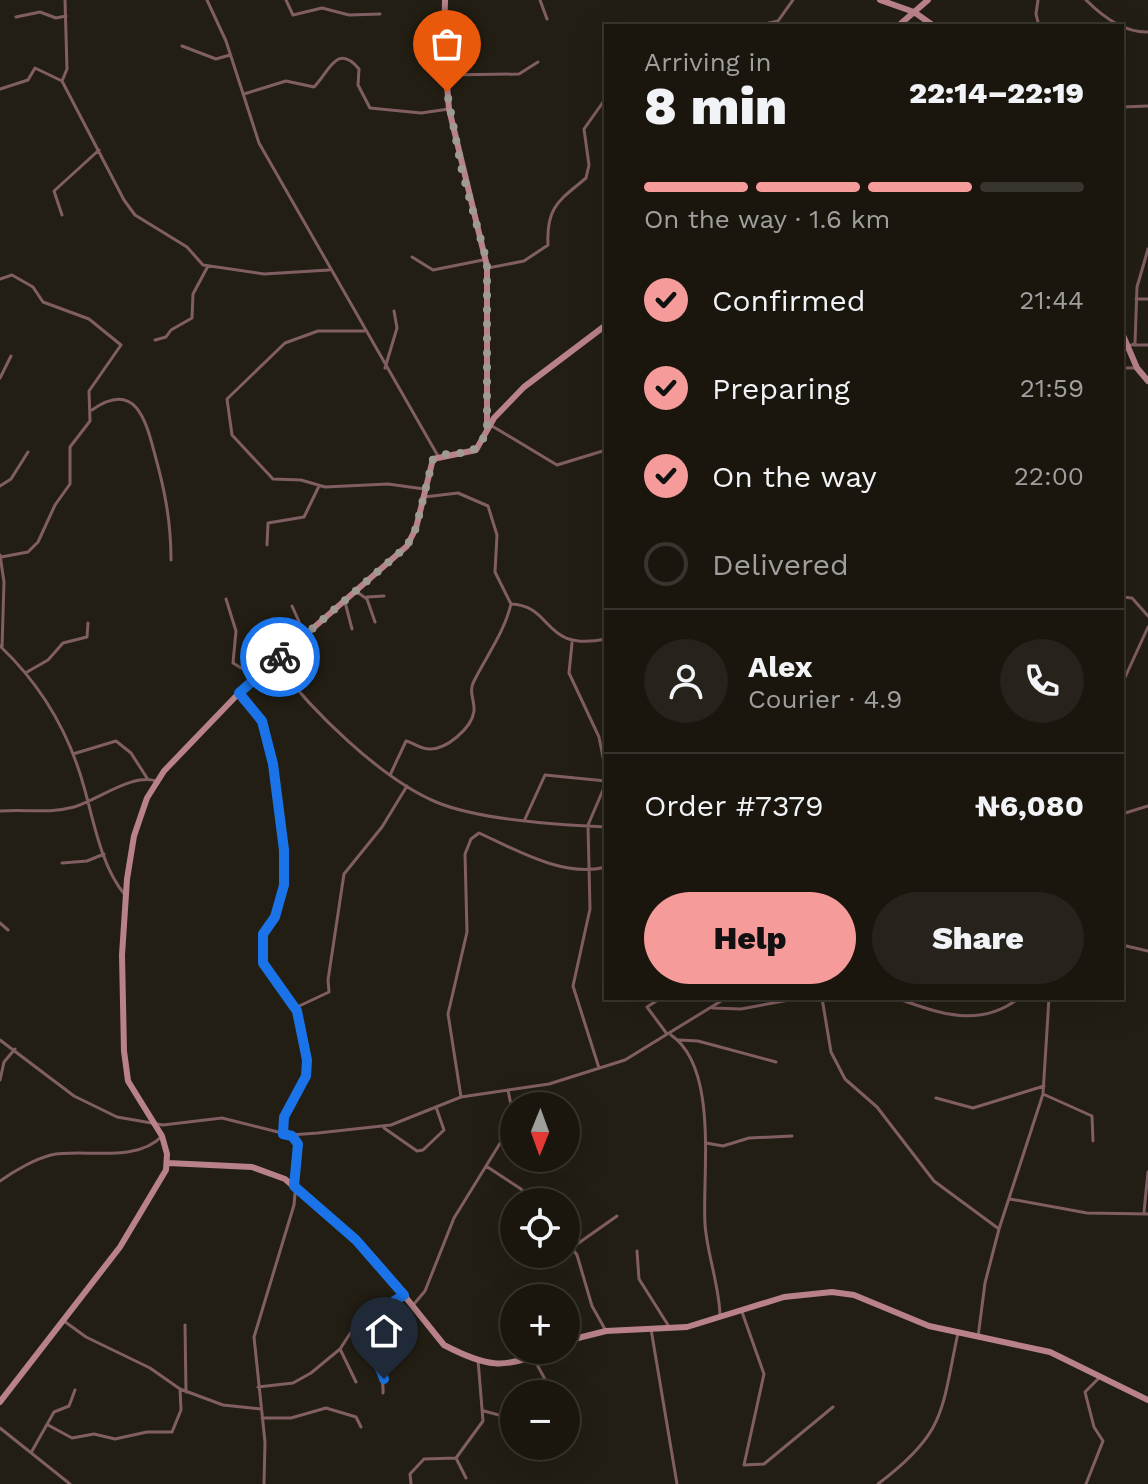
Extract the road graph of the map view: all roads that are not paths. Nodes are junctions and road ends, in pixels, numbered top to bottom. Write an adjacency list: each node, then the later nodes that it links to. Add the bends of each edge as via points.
1 (207, 0): 24 (street)
2 (286, 0): 12 (street, via 293,15 322,8 349,15)
3 (445, 0): 26 (main road)
4 (540, 0): 15 (street)
5 (793, 0): 16 (street, via 778,21)
6 (880, 0): 11 (main road)
7 (928, 0): 11 (main road)
8 (1038, 0): 19 (street)
9 (1086, 0): 20 (street)
10 (66, 1): 13 (street)
11 (914, 12): 17 (main road); 18 (main road)
12 (380, 14)
13 (66, 16): 14 (street, via 40,12); 27 (street, via 67,69)
14 (16, 17)
15 (547, 19)
16 (765, 24)
17 (900, 24)
18 (931, 24)
19 (1038, 24)
20 (1119, 24)
21 (1124, 27): 22 (street)
22 (1148, 32)
23 (182, 46): 24 (street, via 216,59)
24 (230, 55): 29 (street)
25 (538, 62): 26 (street, via 519,74)
26 (445, 75): 33 (main road)
27 (62, 81): 28 (street, via 35,68 28,80); 34 (street)
28 (0, 89)
29 (244, 94): 33 (street, via 286,81 314,87 339,57 359,69 358,85 370,108 421,113); 42 (street, via 259,143)
30 (604, 101): 41 (street, via 584,129 586,178 555,205 548,245 524,261)
31 (1148, 106): 32 (street)
32 (1124, 107)
33 (449, 109): 38 (main road)
34 (99, 150): 35 (street, via 53,193); 40 (street, via 128,208)
35 (62, 215)
36 (1148, 249): 43 (street)
37 (412, 257): 39 (street, via 433,270)
38 (486, 258): 39 (street); 41 (main road)
39 (473, 264): 41 (street)
40 (208, 266): 42 (street, via 264,274); 52 (street, via 193,294 192,318)
41 (488, 267): 62 (main road)
42 (329, 270): 50 (street)
43 (1140, 273): 44 (street); 46 (street)
44 (1148, 273)
45 (0, 279): 61 (street, via 12,275 33,287 42,301 89,319 120,342 89,391)
46 (1136, 299): 47 (street); 54 (street)
47 (1148, 299)
48 (394, 311): 56 (street, via 397,328)
49 (604, 327): 62 (main road, via 524,387)
50 (364, 331): 56 (street); 67 (street, via 318,331 285,343 227,399 232,435 269,476)
51 (1124, 336): 54 (main road)
52 (155, 340)
53 (1148, 345): 54 (street)
54 (1131, 346): 58 (main road)
55 (11, 356): 59 (street)
56 (385, 368): 65 (street)
57 (1124, 368): 58 (street)
58 (1137, 368): 60 (main road)
59 (0, 378)
60 (1148, 381)
61 (91, 411): 70 (street, via 90,421 70,447 70,484 38,542 28,552); 71 (street, via 115,400 133,405 146,418 169,506)
62 (489, 428): 63 (street, via 557,465); 65 (main road, via 470,453)
63 (604, 451)
64 (28, 452): 66 (street, via 11,479)
65 (438, 456): 68 (main road, via 430,465)
66 (0, 486)
67 (319, 486): 68 (street, via 388,484); 69 (street, via 304,517 268,523)
68 (424, 493): 72 (main road, via 407,546); 78 (street, via 458,493 488,506 497,535 495,572)
69 (267, 545)
70 (0, 556): 88 (street)
71 (171, 560)
72 (357, 592): 74 (street); 77 (main road)
73 (384, 596): 74 (street)
74 (365, 597): 81 (street)
75 (1124, 597): 80 (street, via 1132,598)
76 (226, 599): 91 (street, via 236,631 233,663)
77 (345, 602): 84 (street); 85 (main road)
78 (511, 604): 87 (street, via 524,607); 96 (street, via 503,631 470,688 470,720 436,749 406,741)
79 (292, 606): 85 (street)
80 (1148, 616)
81 (375, 622)
82 (88, 623): 90 (street, via 87,637 63,643)
83 (1148, 627): 92 (street)
84 (352, 629)
85 (305, 636): 89 (main road)
86 (604, 639): 87 (street)
87 (572, 643): 95 (street, via 569,673 599,737)
88 (1, 647): 90 (street)
89 (275, 662): 91 (main road); 96 (street, via 338,733)
90 (27, 672): 94 (street)
91 (256, 677): 93 (main road)
92 (1124, 680)
93 (239, 693): 98 (main road); 126 (street, via 262,721 284,850 284,885 275,917 263,934 263,963)
94 (73, 754): 97 (street, via 116,741); 102 (street)
95 (604, 762)
96 (391, 773): 100 (street)
97 (147, 778): 98 (street); 102 (street)
98 (156, 781): 113 (main road, via 134,836)
99 (604, 782): 106 (street, via 545,775)
100 (407, 786): 106 (street, via 448,806); 126 (street, via 344,874 328,994)
101 (604, 787): 107 (street)
102 (87, 802): 104 (street, via 48,812); 109 (street)
103 (1148, 806): 105 (street)
104 (0, 811)
105 (1124, 813)
106 (525, 819): 107 (street)
107 (588, 825): 108 (street); 112 (street)
108 (604, 827)
109 (104, 854): 110 (street); 113 (street)
110 (62, 863)
111 (604, 867): 112 (street)
112 (587, 870): 132 (street, via 590,909 573,986); 137 (street, via 553,864 479,833 471,839 464,862 467,932 448,1014)
113 (125, 895): 140 (main road, via 126,1068 135,1095)
114 (0, 923): 115 (street)
115 (8, 930)
116 (1124, 945): 117 (street)
117 (1148, 951)
118 (658, 1000): 127 (street, via 647,1007)
119 (723, 1000): 125 (street)
120 (789, 1000): 125 (street, via 741,1009)
121 (822, 1000): 157 (street, via 831,1052 845,1079 877,1107 934,1181)
122 (903, 1000): 123 (street, via 967,1018)
123 (1015, 1000)
124 (1049, 1000): 134 (street)
125 (713, 1007): 127 (street)
126 (295, 1008): 142 (street, via 307,1068 284,1117)
127 (670, 1036): 128 (street); 132 (street)
128 (677, 1039): 131 (street); 147 (street, via 696,1074)
129 (0, 1040): 130 (street)
130 (15, 1049): 133 (street, via 4,1062); 140 (street, via 95,1108)
131 (776, 1062)
132 (599, 1068): 135 (street)
133 (0, 1080)
134 (1044, 1086): 136 (street); 138 (street, via 973,1108)
135 (508, 1090): 137 (street); 149 (street, via 512,1110 507,1132)
136 (1043, 1094): 146 (street, via 1092,1116); 154 (street)
137 (461, 1097): 139 (street)
138 (936, 1098)
139 (436, 1107): 141 (street); 141 (street, via 444,1130 423,1150)
140 (157, 1125): 142 (street, via 222,1118); 144 (main road)
141 (383, 1126): 143 (street)
142 (283, 1134): 143 (street)
143 (290, 1135): 152 (street, via 298,1144)
144 (162, 1136): 148 (main road); 151 (street, via 110,1155 52,1154)
145 (792, 1136): 147 (street, via 754,1137 723,1146)
146 (1093, 1141)
147 (706, 1143): 164 (street, via 705,1222)
148 (168, 1163): 152 (main road, via 252,1167); 165 (main road, via 120,1247)
149 (485, 1165): 153 (street); 162 (street, via 451,1226 425,1291)
150 (1148, 1172): 155 (street)
151 (0, 1181)
152 (294, 1186): 161 (main road, via 356,1240); 179 (street, via 294,1205 254,1337)
153 (520, 1188)
154 (1009, 1198): 155 (street, via 1087,1213); 157 (street)
155 (1146, 1213)
156 (617, 1216): 158 (street)
157 (999, 1229): 172 (street)
158 (580, 1242)
159 (637, 1251): 168 (street, via 639,1279)
160 (580, 1268): 170 (street)
161 (404, 1295): 162 (main road); 169 (street, via 359,1321)
162 (412, 1305): 175 (main road, via 444,1345)
163 (742, 1312): 164 (main road); 171 (main road, via 784,1297 832,1292); 186 (street, via 764,1374 744,1465 764,1464)
164 (720, 1319): 168 (main road)
165 (62, 1320): 180 (street); 185 (main road)
166 (185, 1325): 182 (street)
167 (651, 1329): 168 (main road); 170 (main road); 200 (street)
168 (669, 1329)
169 (356, 1330): 174 (street); 183 (street, via 382,1372)
170 (606, 1331): 173 (main road)
171 (958, 1333): 172 (main road); 201 (street, via 945,1406 934,1429 901,1468)
172 (978, 1337): 177 (main road, via 1050,1352)
173 (580, 1338)
174 (340, 1349): 178 (street); 179 (street, via 293,1383)
175 (478, 1360): 176 (main road); 188 (street)
176 (515, 1364)
177 (1102, 1375): 184 (main road); 202 (street, via 1085,1392 1103,1441)
178 (356, 1382)
179 (258, 1387): 187 (street)
180 (180, 1389): 182 (street); 191 (street, via 181,1410 172,1432 72,1438)
181 (75, 1390): 191 (street, via 69,1406 54,1412)
182 (186, 1392): 187 (street, via 223,1405)
183 (383, 1393)
184 (1148, 1400)
185 (0, 1402)
186 (833, 1407)
187 (261, 1409): 190 (street)
188 (484, 1411): 189 (street); 195 (street, via 480,1430)
189 (500, 1415)
190 (262, 1418): 192 (street, via 291,1418 326,1408 356,1417); 198 (street)
191 (48, 1425): 194 (street)
192 (361, 1427)
193 (0, 1428): 194 (street)
194 (32, 1451): 197 (street)
195 (456, 1458): 196 (street); 199 (street, via 424,1459 410,1474)
196 (466, 1478)
197 (70, 1484)
198 (264, 1484)
199 (411, 1484)
200 (677, 1484)
201 (878, 1484)
202 (1086, 1484)

